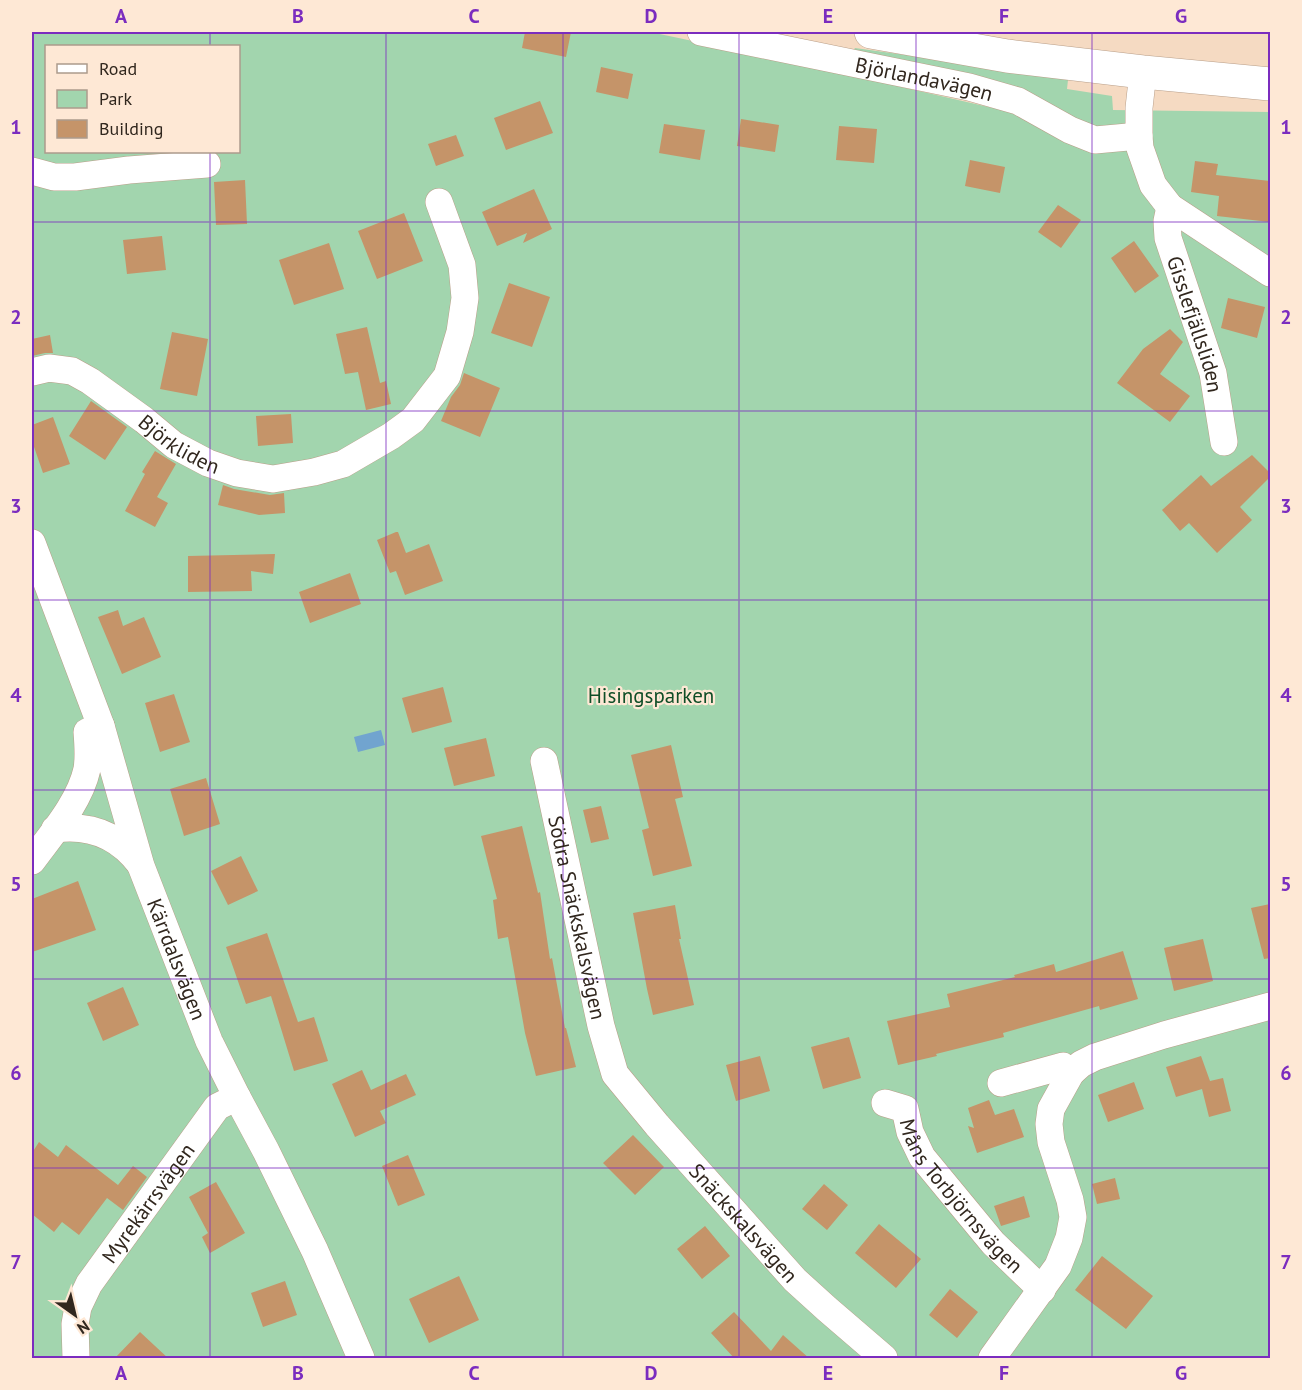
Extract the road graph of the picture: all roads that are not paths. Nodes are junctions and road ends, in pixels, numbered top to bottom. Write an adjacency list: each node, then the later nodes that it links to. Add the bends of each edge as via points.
1 (701, 32): 6 (street, Björlandavägen, via 969,87 1018,101 1095,140)
2 (871, 32): 3 (street, Björlandavägen)
3 (914, 35): 4 (street, Björlandavägen, via 1007,56)
4 (1143, 72): 5 (street, Björlandavägen); 6 (street, Gisslefjällsliden)
5 (1270, 84)
6 (1138, 136): 10 (street, Gisslefjällsliden, via 1153,185)
7 (207, 164): 8 (street, via 75,177)
8 (32, 171)
9 (439, 202): 12 (street, Björkliden, via 462,265 465,298 447,376 413,420 391,436 314,472 273,479 237,473 174,445 72,371 49,368)
10 (1170, 207): 11 (street, Gisslefjällsliden); 13 (street, Gisslefjällsliden, via 1168,238 1213,373)
11 (1270, 273)
12 (32, 372)
13 (1224, 441)
14 (32, 543): 15 (street, Kärrdalsvägen)
15 (101, 726): 17 (street, via 87,732 87,769 75,798); 19 (street, Kärrdalsvägen)
16 (544, 761): 22 (street, Södra Snäckskalsvägen, via 601,1026)
17 (55, 829): 18 (street); 19 (street, via 87,829 112,837)
18 (32, 861)
19 (141, 866): 24 (street, Kärrdalsvägen, via 209,1041)
20 (1270, 1005): 21 (street, Måns Torbjörnsvägen, via 1095,1057)
21 (1071, 1073): 23 (street, via 1063,1066); 26 (street, Måns Torbjörnsvägen, via 1051,1109 1049,1124 1073,1217 1058,1266)
22 (615, 1074): 29 (street, Snäckskalsvägen, via 795,1280)
23 (1001, 1083)
24 (237, 1097): 27 (street, Myrekärrsvägen, via 217,1107 89,1284 75,1324); 28 (street, Kärrdalsvägen, via 315,1251)
25 (885, 1103): 26 (street, Måns Torbjörnsvägen, via 905,1109 922,1158 993,1243)
26 (1042, 1290): 30 (street, Måns Torbjörnsvägen)
27 (76, 1359)
28 (361, 1359)
29 (884, 1359)
30 (992, 1359)

